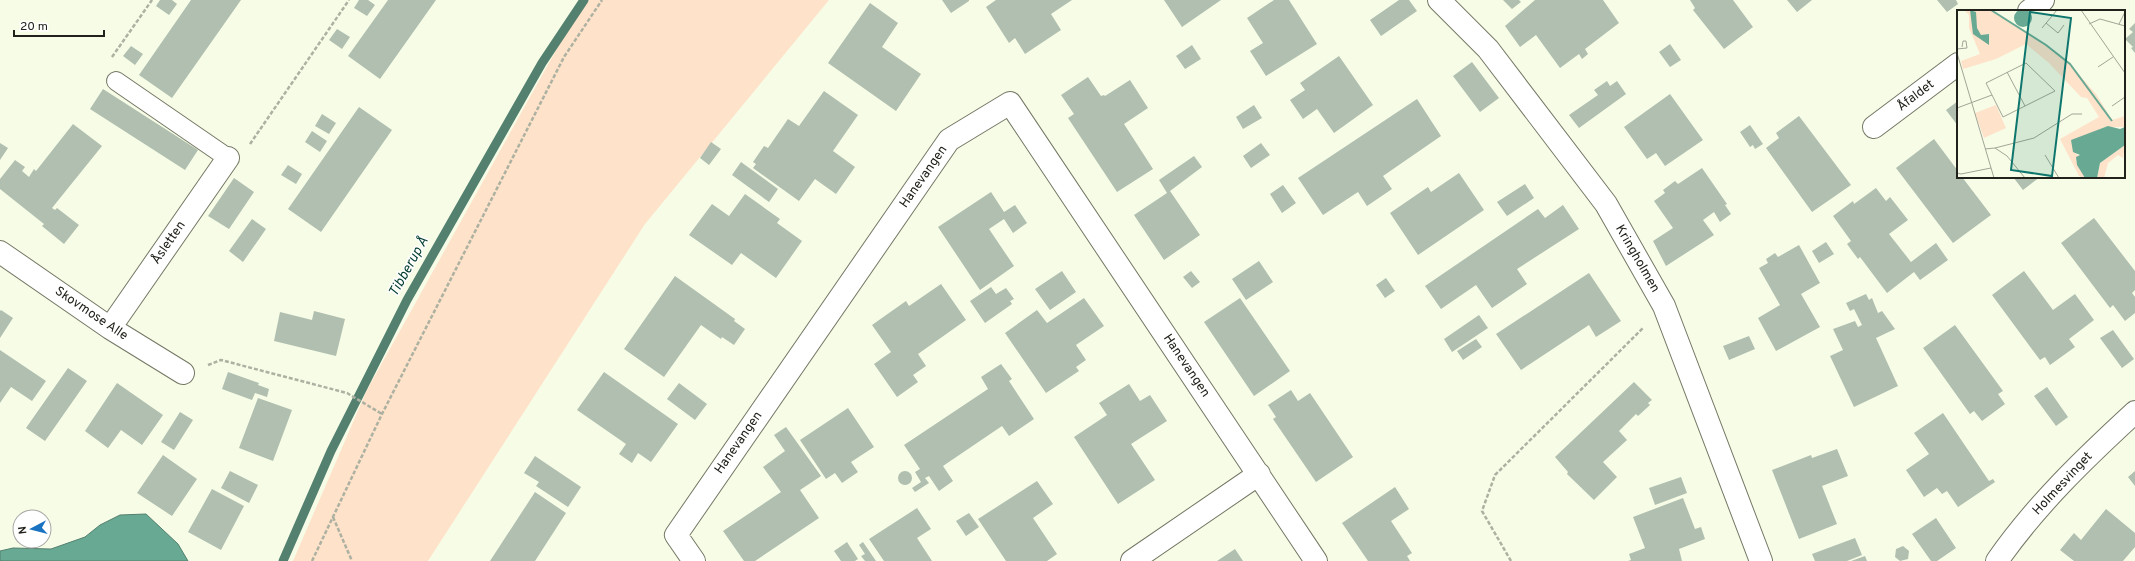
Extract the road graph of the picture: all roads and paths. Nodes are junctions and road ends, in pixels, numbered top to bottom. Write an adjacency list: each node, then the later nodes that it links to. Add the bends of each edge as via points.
1 (152, 0): 8 (path, via 111,59)
2 (349, 0): 10 (path, via 243,154)
3 (602, 0): 16 (path, via 564,57)
4 (1439, 0): 12 (street, Kringholmen, via 1488,49 1606,204)
5 (2043, 0): 6 (street)
6 (2030, 10)
7 (1957, 65): 9 (street, Åfaldet)
8 (116, 81): 10 (lane)
9 (1874, 127)
10 (228, 158): 13 (street, Åsletten)
11 (0, 252): 13 (street, Skovmose Alle)
12 (1664, 306): 24 (path, via 1495,475 1482,511); 25 (street, Kringholmen)
13 (110, 328): 14 (street, Skovmose Alle)
14 (183, 373): 16 (path, via 221,360 347,394)
15 (2135, 412): 26 (street, Holmesvinget, via 2079,464 2017,533)
16 (382, 414): 18 (path)
17 (1259, 474): 21 (street, Hanevangen, via 1010,103 949,140 676,535); 22 (street); 23 (street, Hanevangen)
18 (333, 516): 19 (path); 20 (path)
19 (312, 561)
20 (352, 561)
21 (694, 561)
22 (1132, 561)
23 (1316, 561)
24 (1511, 561)
25 (1761, 561)
26 (1997, 561)

